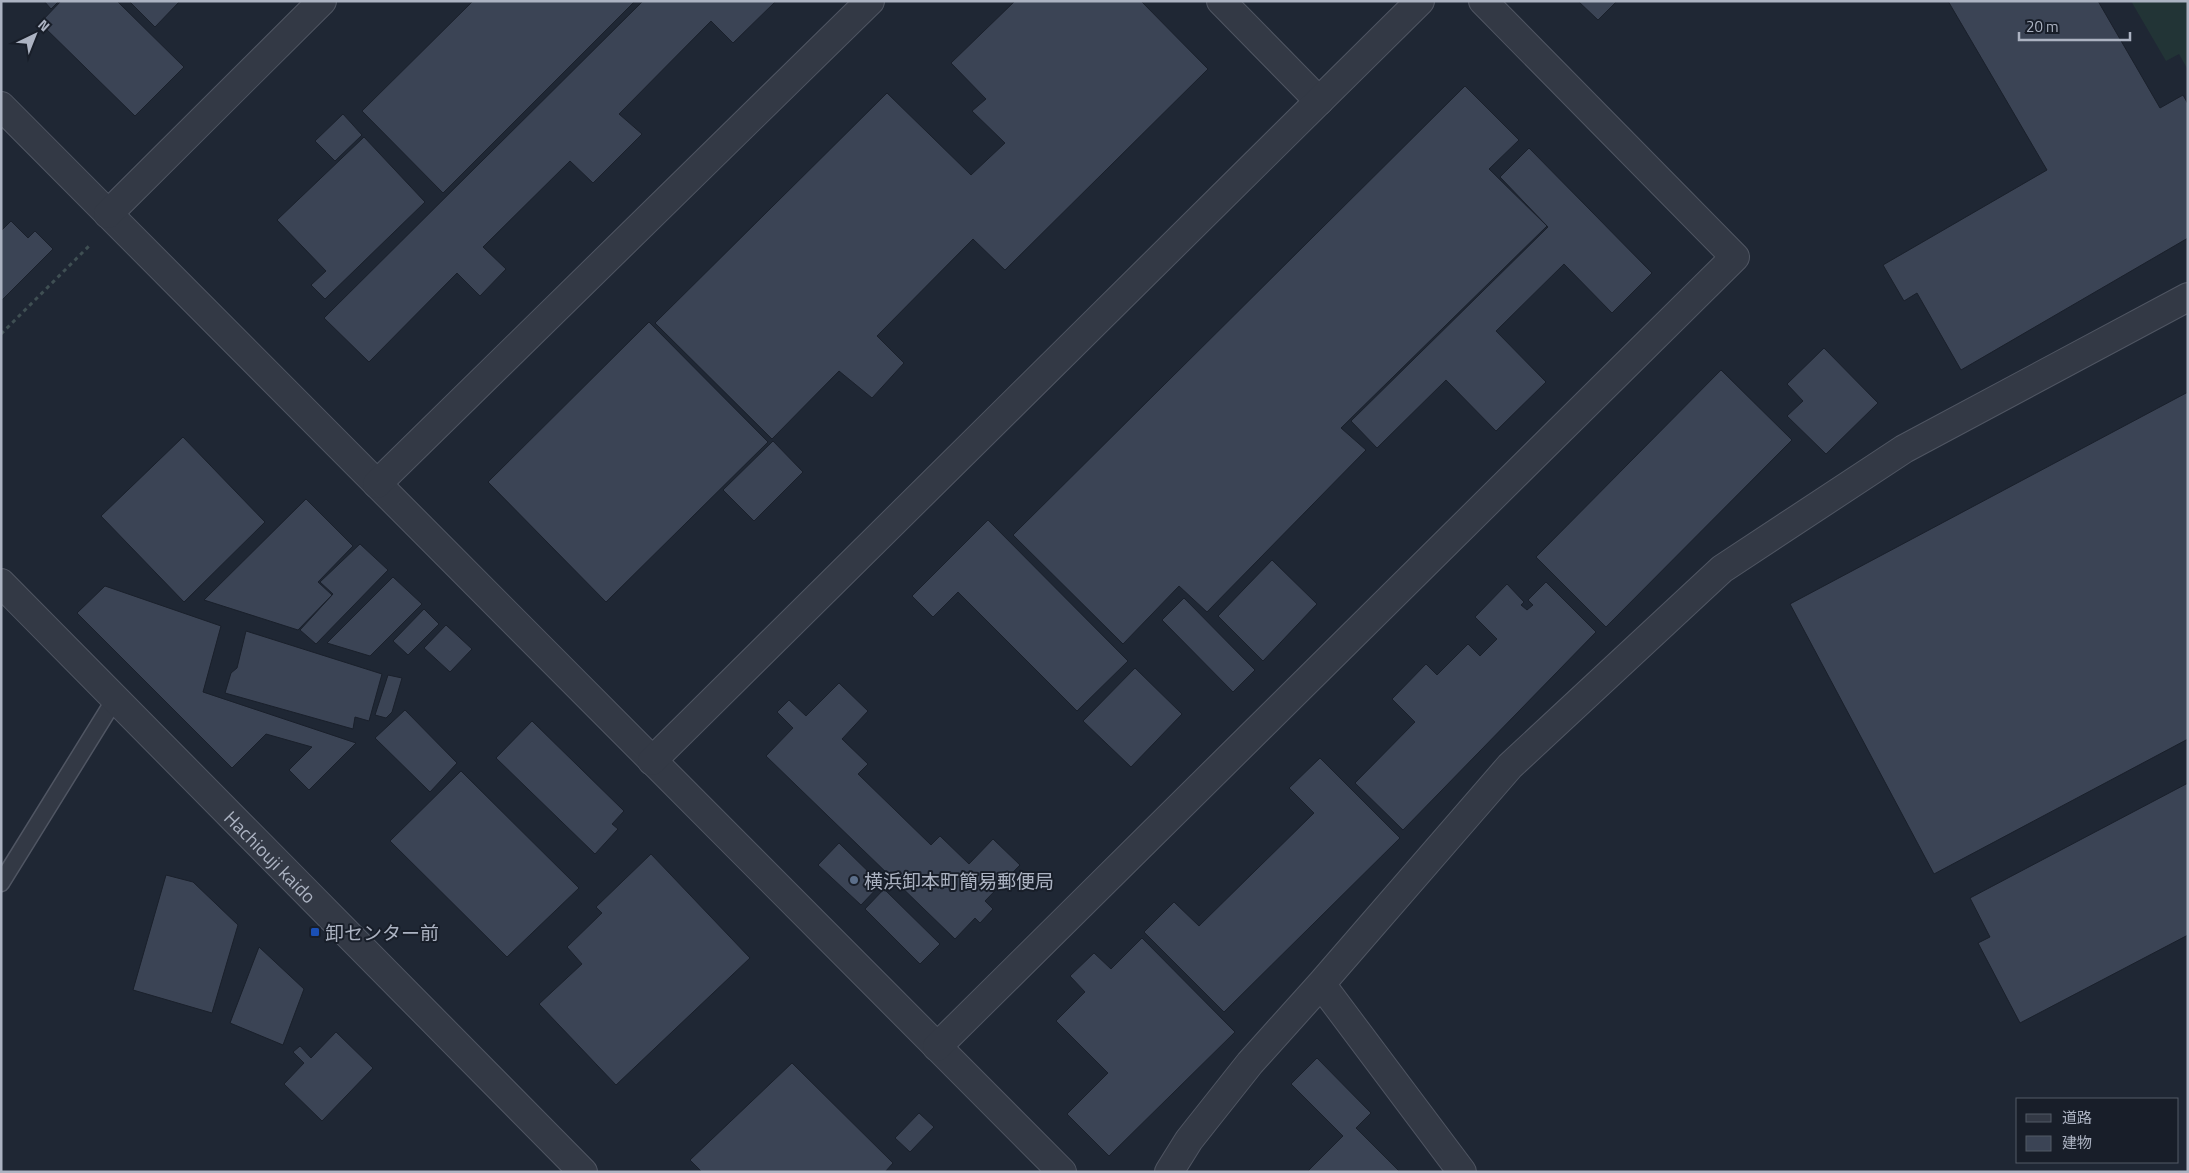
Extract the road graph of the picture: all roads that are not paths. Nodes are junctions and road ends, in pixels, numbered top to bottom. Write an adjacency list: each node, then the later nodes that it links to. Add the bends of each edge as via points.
1 (322, 1): 8 (street)
2 (870, 1): 10 (street)
3 (1221, 1): 6 (street)
4 (1420, 1): 6 (street)
5 (1483, 1): 16 (street, via 1735,257)
6 (1319, 101): 13 (street)
7 (1, 106): 8 (street)
8 (111, 217): 10 (street)
9 (2188, 297): 15 (street, via 1904,449 1722,569 1510,766)
10 (377, 484): 13 (street)
11 (1, 583): 12 (street, Hachiouji kaido)
12 (115, 699): 14 (lane); 17 (street, Hachiouji kaido)
13 (652, 761): 16 (street)
14 (1, 882)
15 (1321, 984): 19 (street, via 1250,1063 1189,1140); 20 (street)
16 (937, 1047): 18 (street)
17 (583, 1172)
18 (1062, 1172)
19 (1169, 1172)
20 (1462, 1172)

